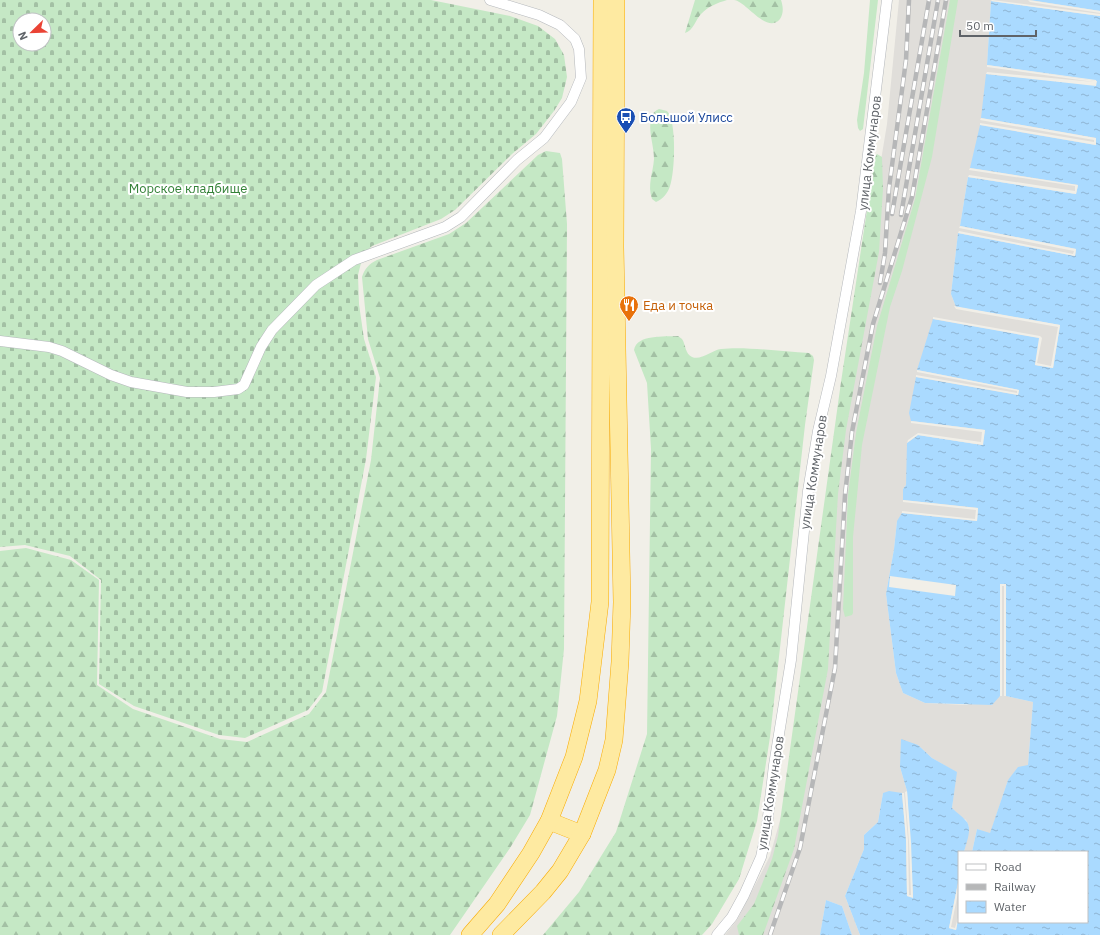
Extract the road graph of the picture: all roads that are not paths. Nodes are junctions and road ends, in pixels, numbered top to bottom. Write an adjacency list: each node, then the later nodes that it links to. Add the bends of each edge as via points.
1 (490, 0): 5 (street, via 539,15 560,25 575,39 579,49 581,78 571,102 544,138 517,160 461,217 445,227 354,260 316,285 272,330 261,347 244,385 238,389 214,392 187,392 131,382 62,351)
2 (602, 0): 6 (highway, via 600,602 588,702 574,757)
3 (616, 0): 7 (highway, via 615,247 622,602 620,662 614,740 607,770)
4 (887, 0): 10 (street, улица Коммунаров, via 861,211 808,491 791,660 766,834 760,857 744,895 732,917)
5 (0, 341)
6 (549, 821): 7 (highway); 8 (highway, via 497,904)
7 (582, 834): 9 (highway, via 560,871)
8 (470, 935)
9 (501, 935)
10 (717, 935)

